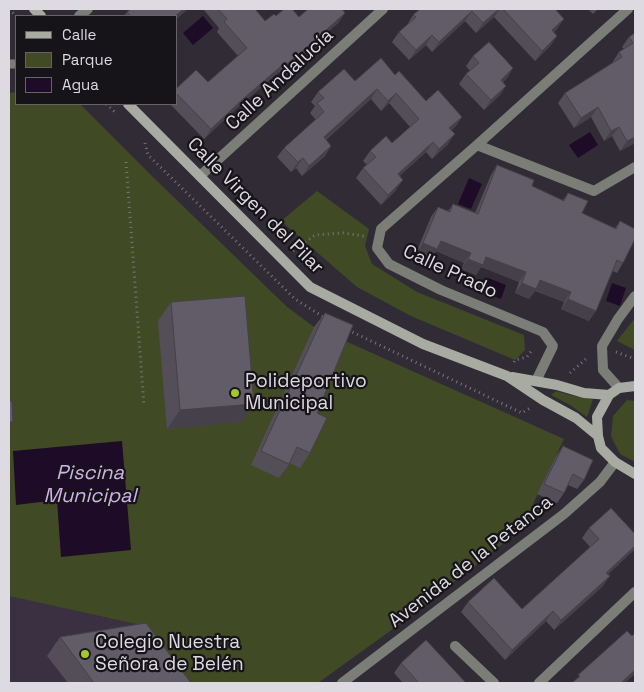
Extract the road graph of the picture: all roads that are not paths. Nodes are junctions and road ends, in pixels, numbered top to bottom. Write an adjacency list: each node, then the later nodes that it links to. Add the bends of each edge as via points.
1 (383, 9): 6 (street, Calle Andalucía)
2 (628, 9): 4 (street, Calle Prado)
3 (129, 105): 6 (main road, Calle Virgen del Pilar)
4 (477, 145): 5 (street, via 594,191); 9 (street, Calle Prado, via 381,229 377,248 389,264 441,290 543,332 553,346)
5 (635, 167)
6 (200, 176): 8 (main road, Calle Virgen del Pilar, via 310,287 424,344)
7 (635, 296): 11 (street, via 602,346 603,370)
8 (507, 376): 9 (main road, Calle Virgen del Pilar); 13 (main road, Calle Virgen del Pilar, via 576,418)
9 (536, 381): 12 (main road, Calle Virgen del Pilar, via 584,393)
10 (635, 386): 11 (main road)
11 (619, 388): 12 (main road)
12 (609, 395): 13 (main road, via 597,417)
13 (598, 436): 14 (main road, via 601,448)
14 (615, 462): 15 (main road); 18 (street, Avenida de la Petanca, via 600,482 564,514)
15 (635, 474)
16 (635, 592): 20 (street)
17 (455, 646): 19 (street)
18 (342, 683)
19 (494, 683)
20 (539, 683)

